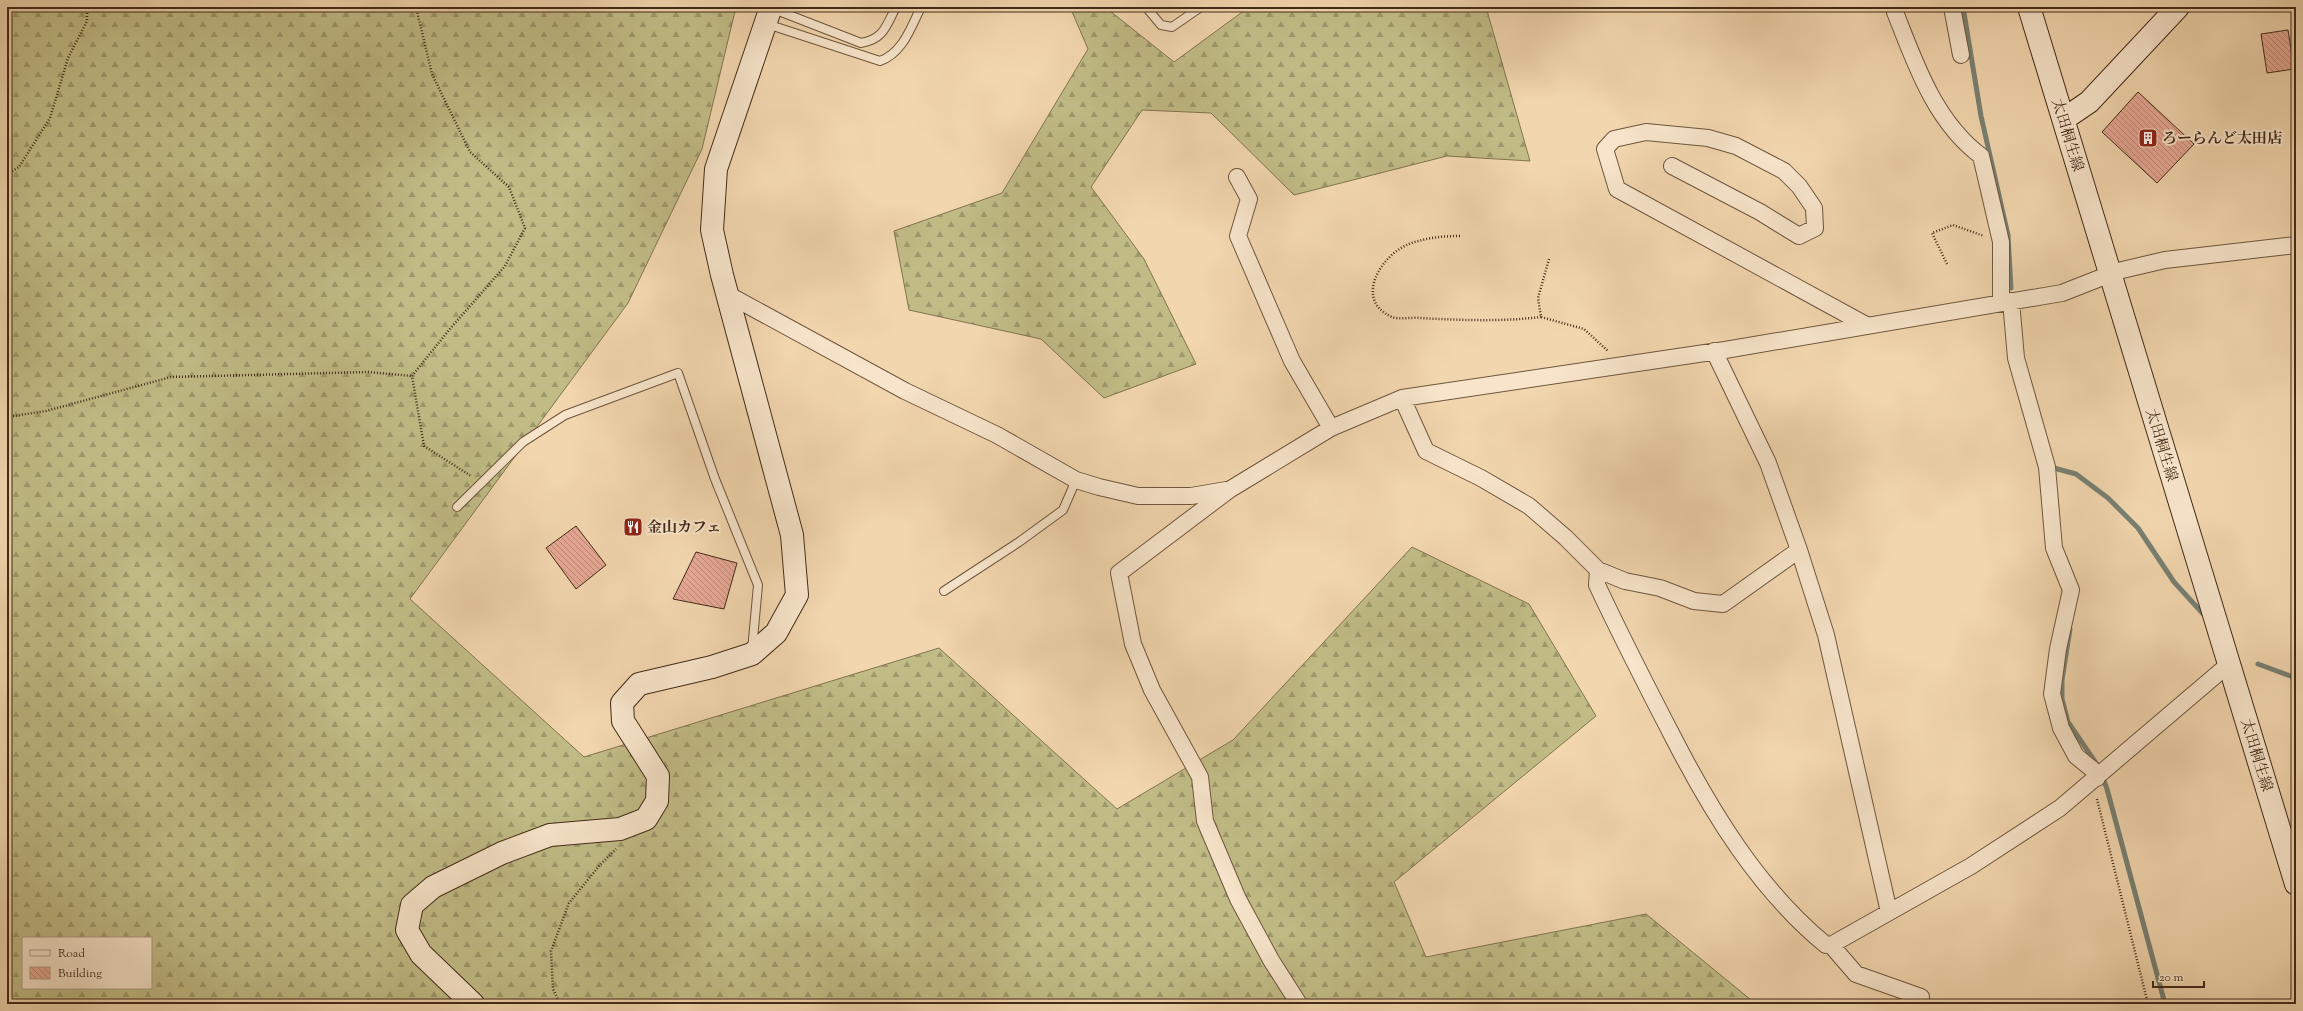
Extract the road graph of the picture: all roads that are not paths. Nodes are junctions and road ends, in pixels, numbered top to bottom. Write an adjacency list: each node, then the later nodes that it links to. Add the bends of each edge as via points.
1 (896, 7): 9 (lane, via 882,33 874,41 861,43)
2 (921, 7): 9 (lane, via 899,48 890,58 880,61)
3 (1146, 7): 4 (lane, via 1161,25 1172,27)
4 (1201, 7)
5 (1952, 7): 10 (street)
6 (2029, 7): 11 (street, 太田桐生線)
7 (2178, 7): 11 (street, via 2089,102)
8 (1895, 12): 17 (street, via 1910,52 1952,129 1981,156 2001,242)
9 (769, 13): 16 (street, via 716,169 712,230)
10 (1961, 55)
11 (2064, 119): 15 (street, 太田桐生線)
12 (1672, 166): 18 (street, via 1760,212 1799,236 1815,228 1814,208 1799,186 1784,171 1736,146 1708,138 1646,132 1614,139 1605,149 1617,189)
13 (1237, 177): 21 (street, via 1249,199 1238,236 1292,361)
14 (2296, 245): 15 (street, via 2165,260)
15 (2109, 274): 17 (street, via 2062,293); 29 (street, 太田桐生線)
16 (727, 294): 22 (street, via 905,391 997,434); 28 (street, via 792,535 797,595 776,633)
17 (2006, 301): 18 (street); 30 (street, via 2016,358 2047,467 2054,548 2071,590 2058,649 2052,694 2061,728 2076,756 2092,769)
18 (1866, 325): 19 (street)
19 (1714, 351): 20 (street); 25 (street, via 1768,463)
20 (1402, 398): 21 (street); 26 (street, via 1426,451 1481,478 1529,506)
21 (1331, 428): 23 (street)
22 (1076, 480): 23 (street, via 1138,496 1191,496); 27 (lane, via 1063,510)
23 (1229, 490): 35 (street, via 1119,573 1133,644 1152,690 1200,777 1205,821 1238,899 1270,960)
24 (457, 507): 28 (lane, via 523,442 565,415 678,373 715,479 758,585)
25 (1799, 550): 26 (street, via 1723,604 1694,601 1660,588 1625,581); 32 (street, via 1826,635)
26 (1598, 570): 33 (street, via 1597,585 1646,688 1690,772 1723,826 1775,895 1811,933 1826,946)
27 (944, 591)
28 (752, 654): 34 (street, via 712,667 640,684 622,703 623,721 658,776 657,801 646,819 620,829 550,835 536,840 502,853 433,887 412,905 407,930 421,954)
29 (2229, 664): 30 (street); 31 (street, 太田桐生線)
30 (2095, 780): 32 (street, via 2060,808 1970,866)
31 (2296, 884)
32 (1890, 912): 33 (street)
33 (1831, 945): 36 (street, via 1856,974 1922,997)
34 (473, 1004)
35 (1299, 1004)
36 (1919, 1004)

